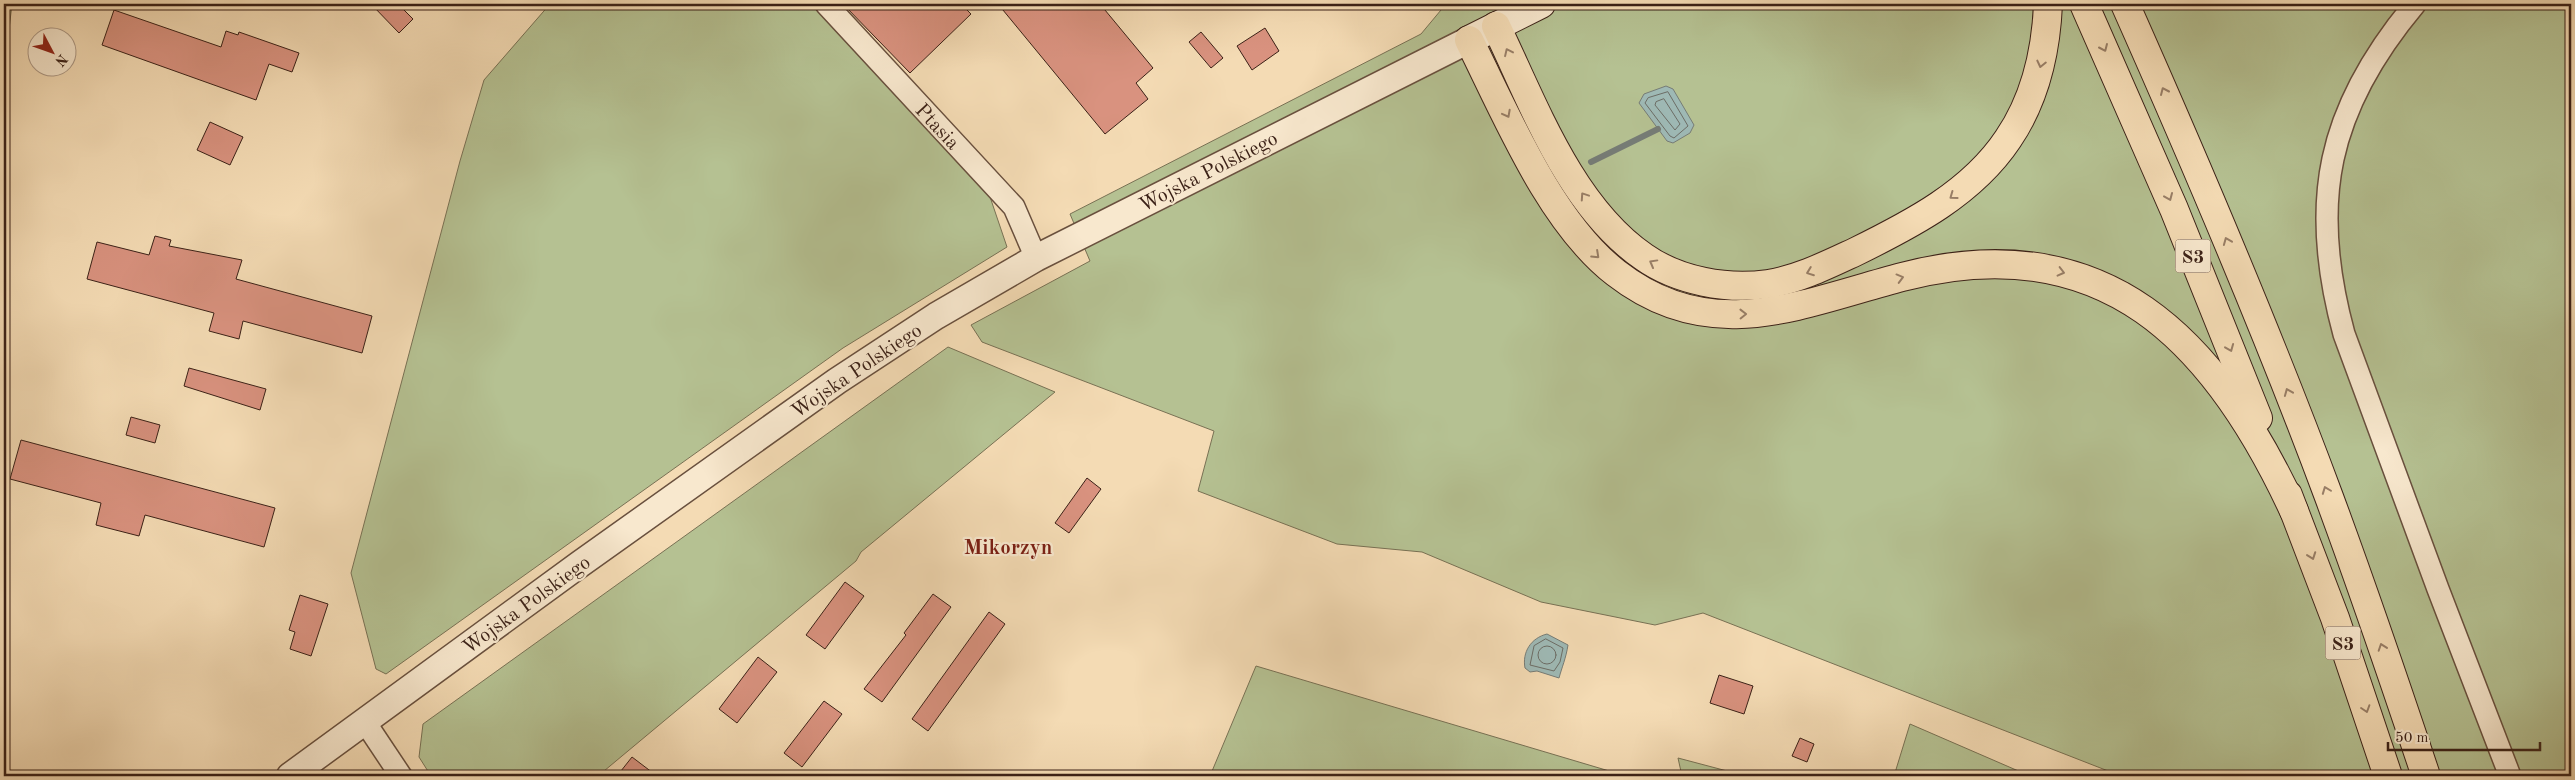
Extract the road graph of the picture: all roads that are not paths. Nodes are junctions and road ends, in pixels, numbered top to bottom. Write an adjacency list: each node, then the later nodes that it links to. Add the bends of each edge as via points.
1 (826, 4): 9 (street, Ptasia, via 1014,207)
2 (1541, 4): 7 (main road)
3 (2048, 4): 7 (highway, one-way to 7, via 2044,53 2027,106 1996,155 1968,184 1918,219 1837,260 1784,281 1751,286 1718,284 1671,272 1644,258 1614,234 1567,169)
4 (2084, 4): 10 (highway, S3, one-way to 10, via 2178,218)
5 (2125, 4): 15 (highway, S3, one-way to 5, via 2329,497 2291,399 2208,195)
6 (2415, 4): 16 (street, via 2386,42 2348,109 2334,150 2327,189 2326,250 2344,334)
7 (1496, 26): 8 (main road)
8 (1469, 40): 9 (street, Wojska Polskiego); 10 (highway, one-way to 10, via 1534,168 1564,218 1597,257 1638,288 1671,303 1697,310 1741,315 1797,307 1901,277 1957,266 2016,264 2085,280 2111,290 2149,312 2206,365 2249,425)
9 (1036, 258): 11 (street, Wojska Polskiego, via 936,316 838,381)
10 (2294, 511): 14 (highway, S3, one-way to 14)
11 (365, 722): 12 (street, Wojska Polskiego); 13 (street)
12 (290, 776)
13 (401, 776)
14 (2388, 776)
15 (2426, 776)
16 (2510, 776)

